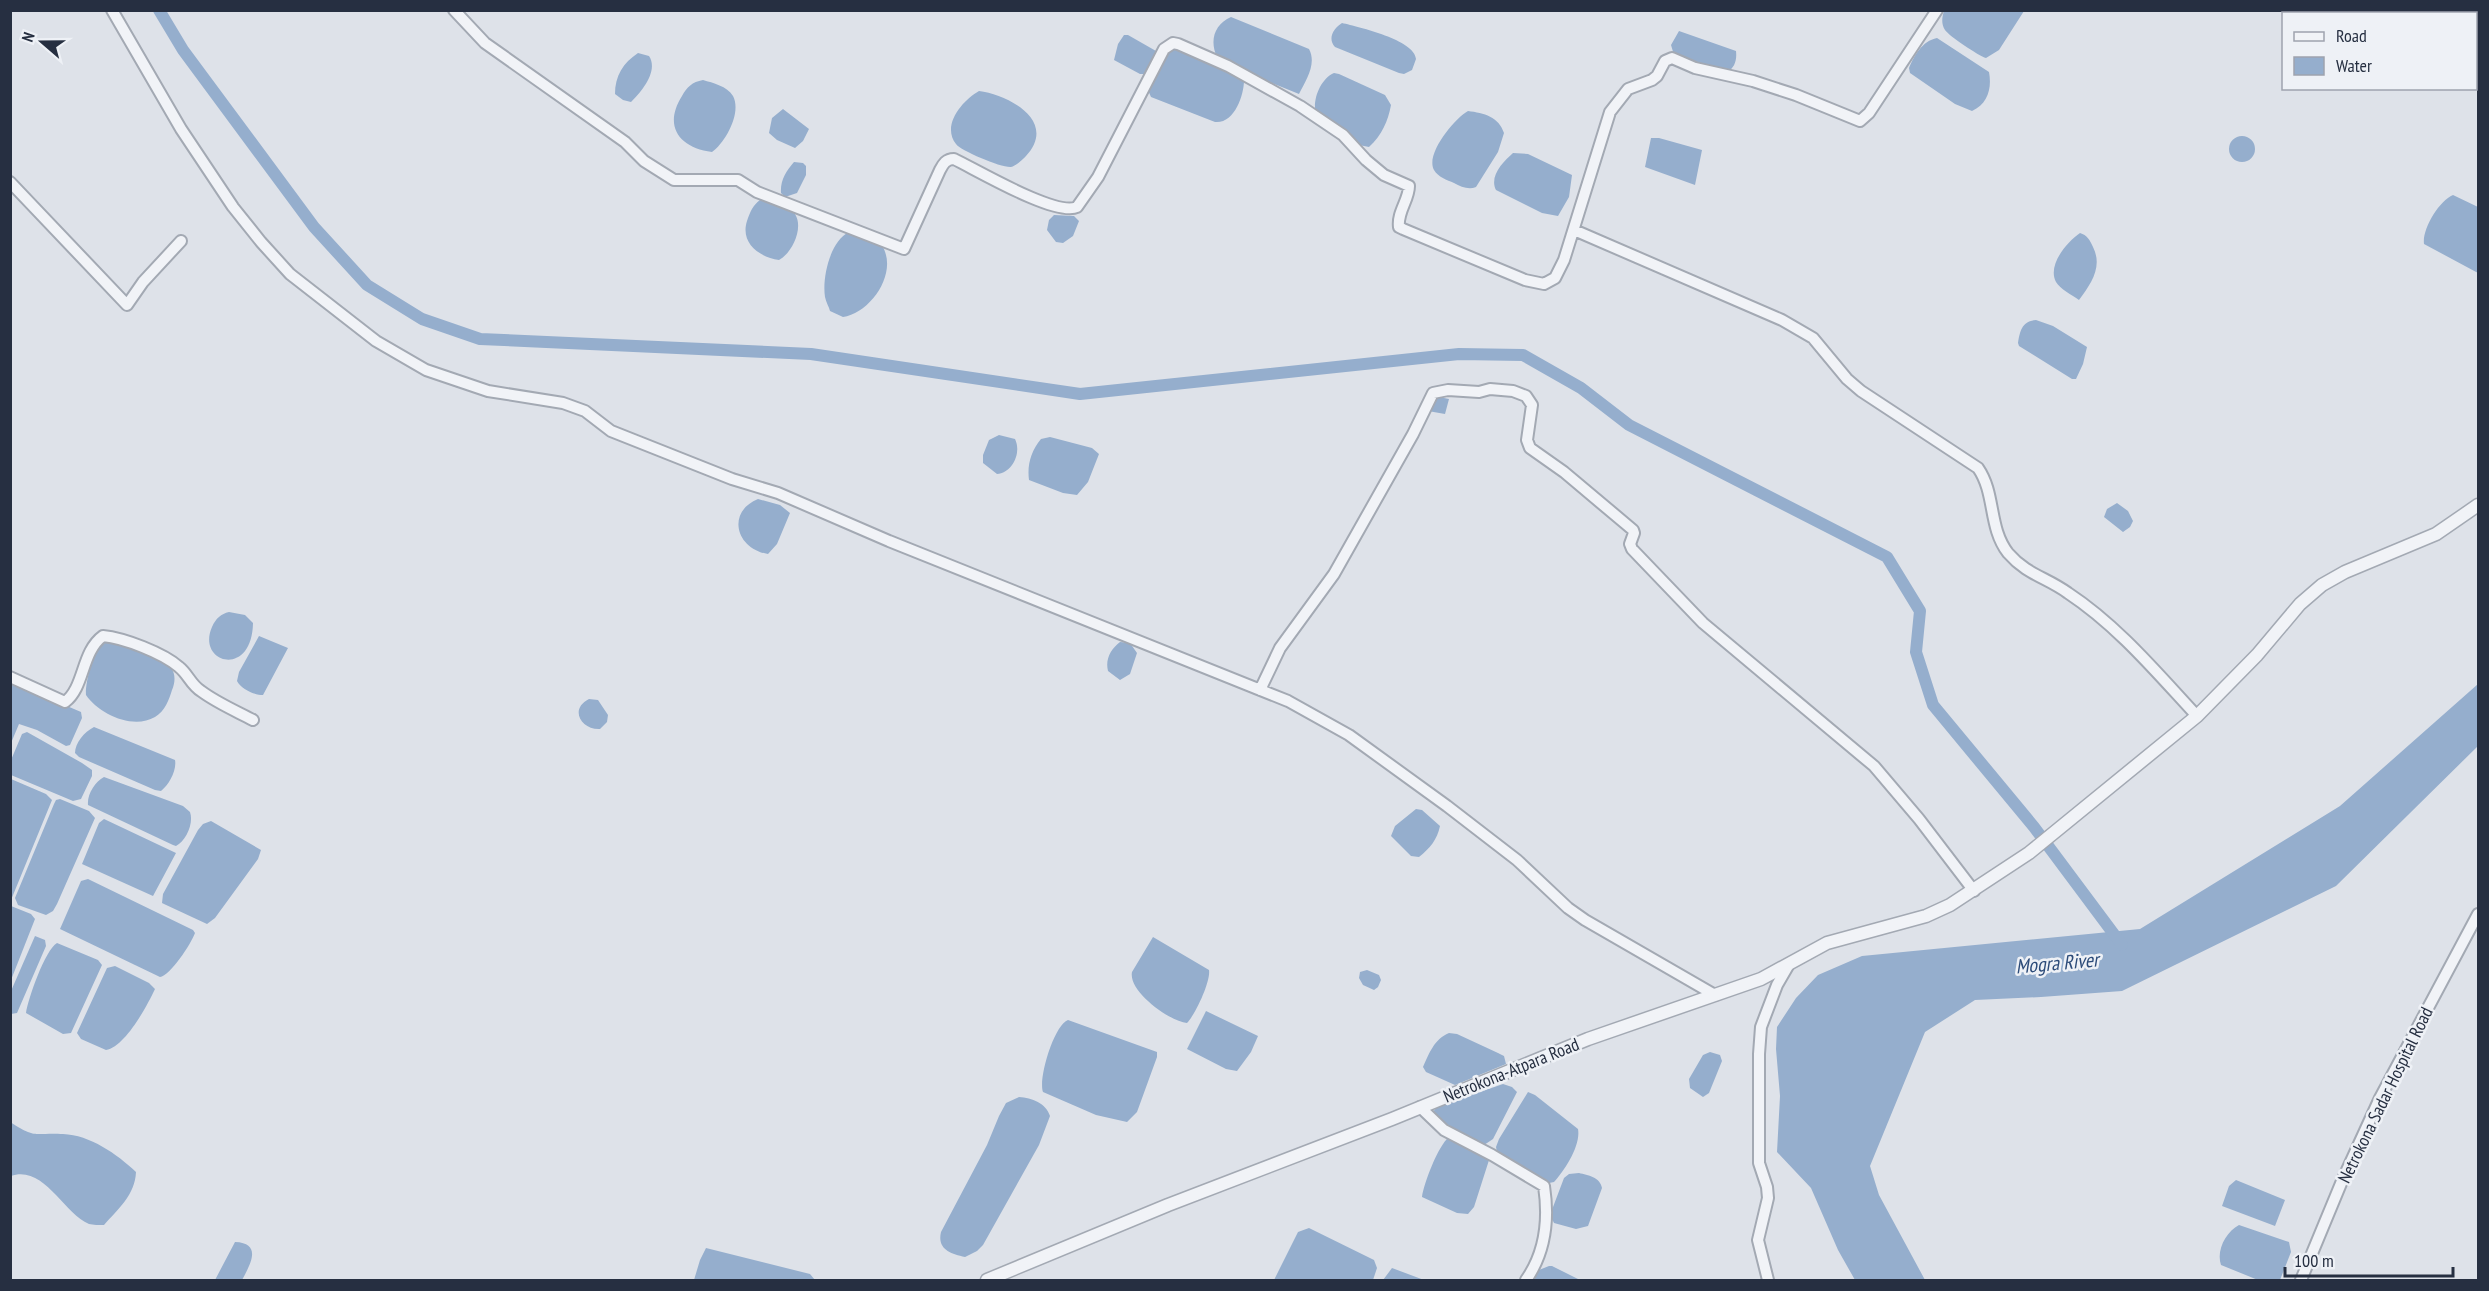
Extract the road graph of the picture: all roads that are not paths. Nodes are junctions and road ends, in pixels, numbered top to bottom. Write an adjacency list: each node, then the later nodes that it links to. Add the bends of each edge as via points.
1 (112, 10): 9 (street, via 181,129 247,225 290,274 376,341 426,370 488,390 563,403 585,411 611,431 778,493)
2 (453, 10): 5 (street, via 484,42 674,180 738,180 758,192 904,249 943,163 949,159 1061,209 1077,207 1098,177 1159,57 1173,43 1228,66 1300,106 1342,135 1384,175 1409,186 1398,219 1402,229 1525,280 1544,284 1555,278)
3 (1937, 10): 5 (street, via 1860,122 1760,83 1668,59 1657,76 1628,89 1610,112)
4 (10, 182): 6 (street, via 127,305)
5 (1574, 230): 10 (street, via 1782,320 1813,338 1861,391 1978,468 1991,496 1993,521 2007,551 2022,568 2068,592 2123,637)
6 (181, 241)
7 (2478, 505): 10 (street, Netrokona-Atpara Road, via 2436,534 2322,585)
8 (10, 676): 11 (street, via 64,702 72,696 99,639 117,638 166,658 207,696)
9 (1260, 690): 12 (street, via 1280,648 1334,574 1413,434 1430,396 1448,390 1513,391 1526,396 1532,405 1527,440 1530,448 1633,530 1632,549 1703,623 1874,766); 15 (street, via 1349,735 1517,860 1568,908)
10 (2197, 716): 12 (street, Netrokona-Atpara Road, via 2029,853)
11 (253, 720)
12 (1974, 891): 14 (street, Netrokona-Atpara Road, via 1926,916 1827,943)
13 (2477, 919): 20 (street, Netrokona Sadar Hospital Road, via 2380,1098)
14 (1788, 966): 15 (street, Netrokona-Atpara Road); 19 (street, via 1761,1027 1759,1054 1759,1163 1768,1198 1758,1240)
15 (1715, 995): 16 (street, Netrokona-Atpara Road, via 1588,1039)
16 (1420, 1107): 17 (street, Netrokona-Atpara Road, via 1179,1200); 18 (street, via 1444,1130 1544,1186 1545,1233 1538,1263)
17 (987, 1281)
18 (1526, 1281)
19 (1768, 1281)
20 (2301, 1281)

